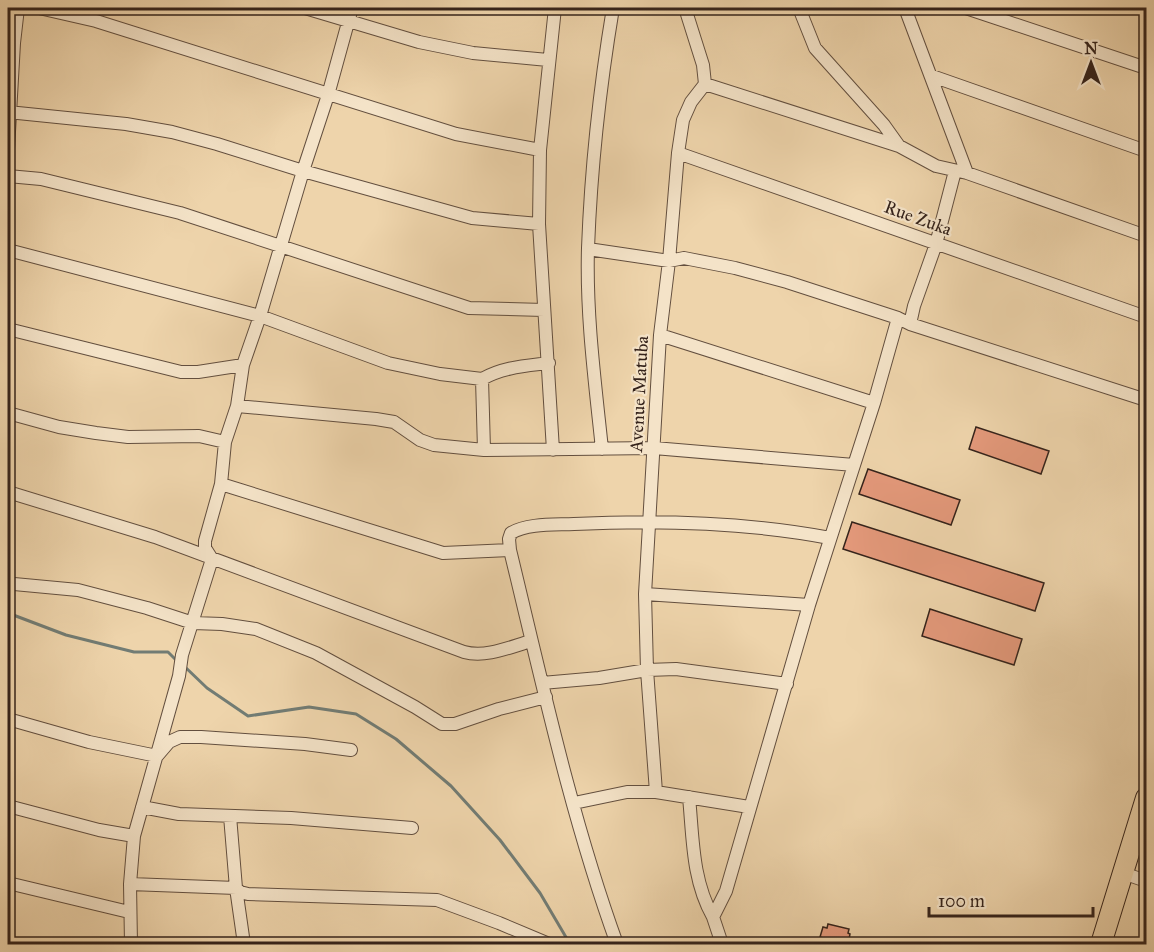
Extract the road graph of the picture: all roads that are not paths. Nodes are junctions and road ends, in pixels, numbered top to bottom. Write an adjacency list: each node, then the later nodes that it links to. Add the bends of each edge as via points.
1 (18, 8): 12 (street)
2 (39, 8): 17 (street, via 96,21)
3 (305, 8): 11 (street)
4 (352, 8): 11 (street)
5 (555, 8): 13 (street)
6 (614, 8): 31 (street, via 596,143)
7 (685, 8): 16 (street)
8 (800, 8): 19 (street, via 815,48)
9 (905, 8): 15 (street)
10 (966, 8): 14 (street)
11 (348, 22): 13 (street, via 473,53); 17 (street)
12 (11, 43): 18 (street)
13 (549, 60): 21 (street)
14 (1146, 68)
15 (932, 76): 22 (street); 25 (street)
16 (705, 84): 19 (street); 23 (street, Avenue Matuba, via 683,120)
17 (328, 95): 21 (street, via 456,134); 24 (street)
18 (8, 112): 20 (street); 24 (street, via 172,132)
19 (899, 146): 25 (street, via 936,166)
20 (8, 149)
21 (540, 150): 27 (street)
22 (1146, 151)
23 (678, 153): 29 (street, Rue Zuka); 33 (street, Avenue Matuba)
24 (303, 171): 27 (street, via 472,218); 30 (street)
25 (961, 172): 28 (street); 29 (street)
26 (8, 176): 30 (street, via 41,179 169,210)
27 (539, 224): 34 (street)
28 (1146, 236)
29 (936, 244): 36 (street, Rue Zuka); 38 (street)
30 (281, 245): 34 (street, via 469,308); 35 (street)
31 (588, 249): 33 (street); 49 (street)
32 (8, 250): 35 (street)
33 (669, 261): 37 (street, via 684,258 735,268); 40 (street, Avenue Matuba)
34 (544, 310): 41 (street)
35 (260, 316): 42 (street); 43 (street, via 388,363)
36 (1146, 317)
37 (898, 318): 38 (street); 45 (street)
38 (910, 324): 44 (street)
39 (8, 329): 42 (street, via 181,372)
40 (660, 335): 45 (street); 50 (street, Avenue Matuba)
41 (549, 363): 43 (street, via 508,368); 52 (street)
42 (243, 365): 46 (street)
43 (482, 380): 51 (street)
44 (1146, 400)
45 (874, 403): 53 (street)
46 (237, 406): 48 (street); 51 (street, via 394,422 434,445)
47 (8, 413): 48 (street, via 96,433 128,437 199,436)
48 (225, 442): 54 (street)
49 (602, 448): 50 (street); 52 (street)
50 (654, 448): 53 (street); 56 (street, Avenue Matuba)
51 (484, 450): 52 (street)
52 (553, 450)
53 (854, 465): 57 (street)
54 (221, 484): 58 (street, via 444,553); 59 (street, via 205,541)
55 (8, 492): 59 (street)
56 (650, 522): 57 (street, via 764,528); 58 (street, via 518,529 511,533); 61 (street, Avenue Matuba)
57 (830, 538): 62 (street)
58 (510, 550): 64 (street)
59 (212, 559): 63 (street); 64 (street, via 464,652 485,654)
60 (14, 584): 63 (street, via 78,590)
61 (645, 594): 62 (street); 65 (street, Avenue Matuba)
62 (809, 605): 67 (street)
63 (193, 623): 68 (street, via 256,629 316,653 442,724 455,724); 71 (street)
64 (531, 641): 66 (street)
65 (647, 670): 66 (street); 67 (street, via 676,669); 72 (street, Avenue Matuba)
66 (542, 683): 68 (street)
67 (787, 684): 78 (street)
68 (546, 697): 75 (street)
69 (8, 719): 71 (street)
70 (351, 750): 71 (street, via 201,736 169,742)
71 (157, 756): 77 (street)
72 (656, 792): 73 (street); 75 (street, via 627,792)
73 (689, 797): 78 (street); 88 (street, via 696,869)
74 (1146, 798): 82 (highway)
75 (574, 803): 93 (street)
76 (8, 806): 81 (street)
77 (142, 807): 79 (street, via 179,814); 81 (street)
78 (749, 807): 88 (street, via 726,891)
79 (230, 816): 80 (street); 86 (street)
80 (412, 828)
81 (134, 836): 85 (street)
82 (1123, 873): 83 (street); 94 (highway)
83 (1146, 881)
84 (8, 883): 87 (street)
85 (130, 884): 86 (street); 87 (street)
86 (236, 888): 91 (street); 92 (street, via 248,894 437,900)
87 (129, 912): 90 (street)
88 (713, 917): 89 (street)
89 (720, 944)
90 (131, 945)
91 (244, 945)
92 (549, 945)
93 (617, 945)
94 (1101, 945)

